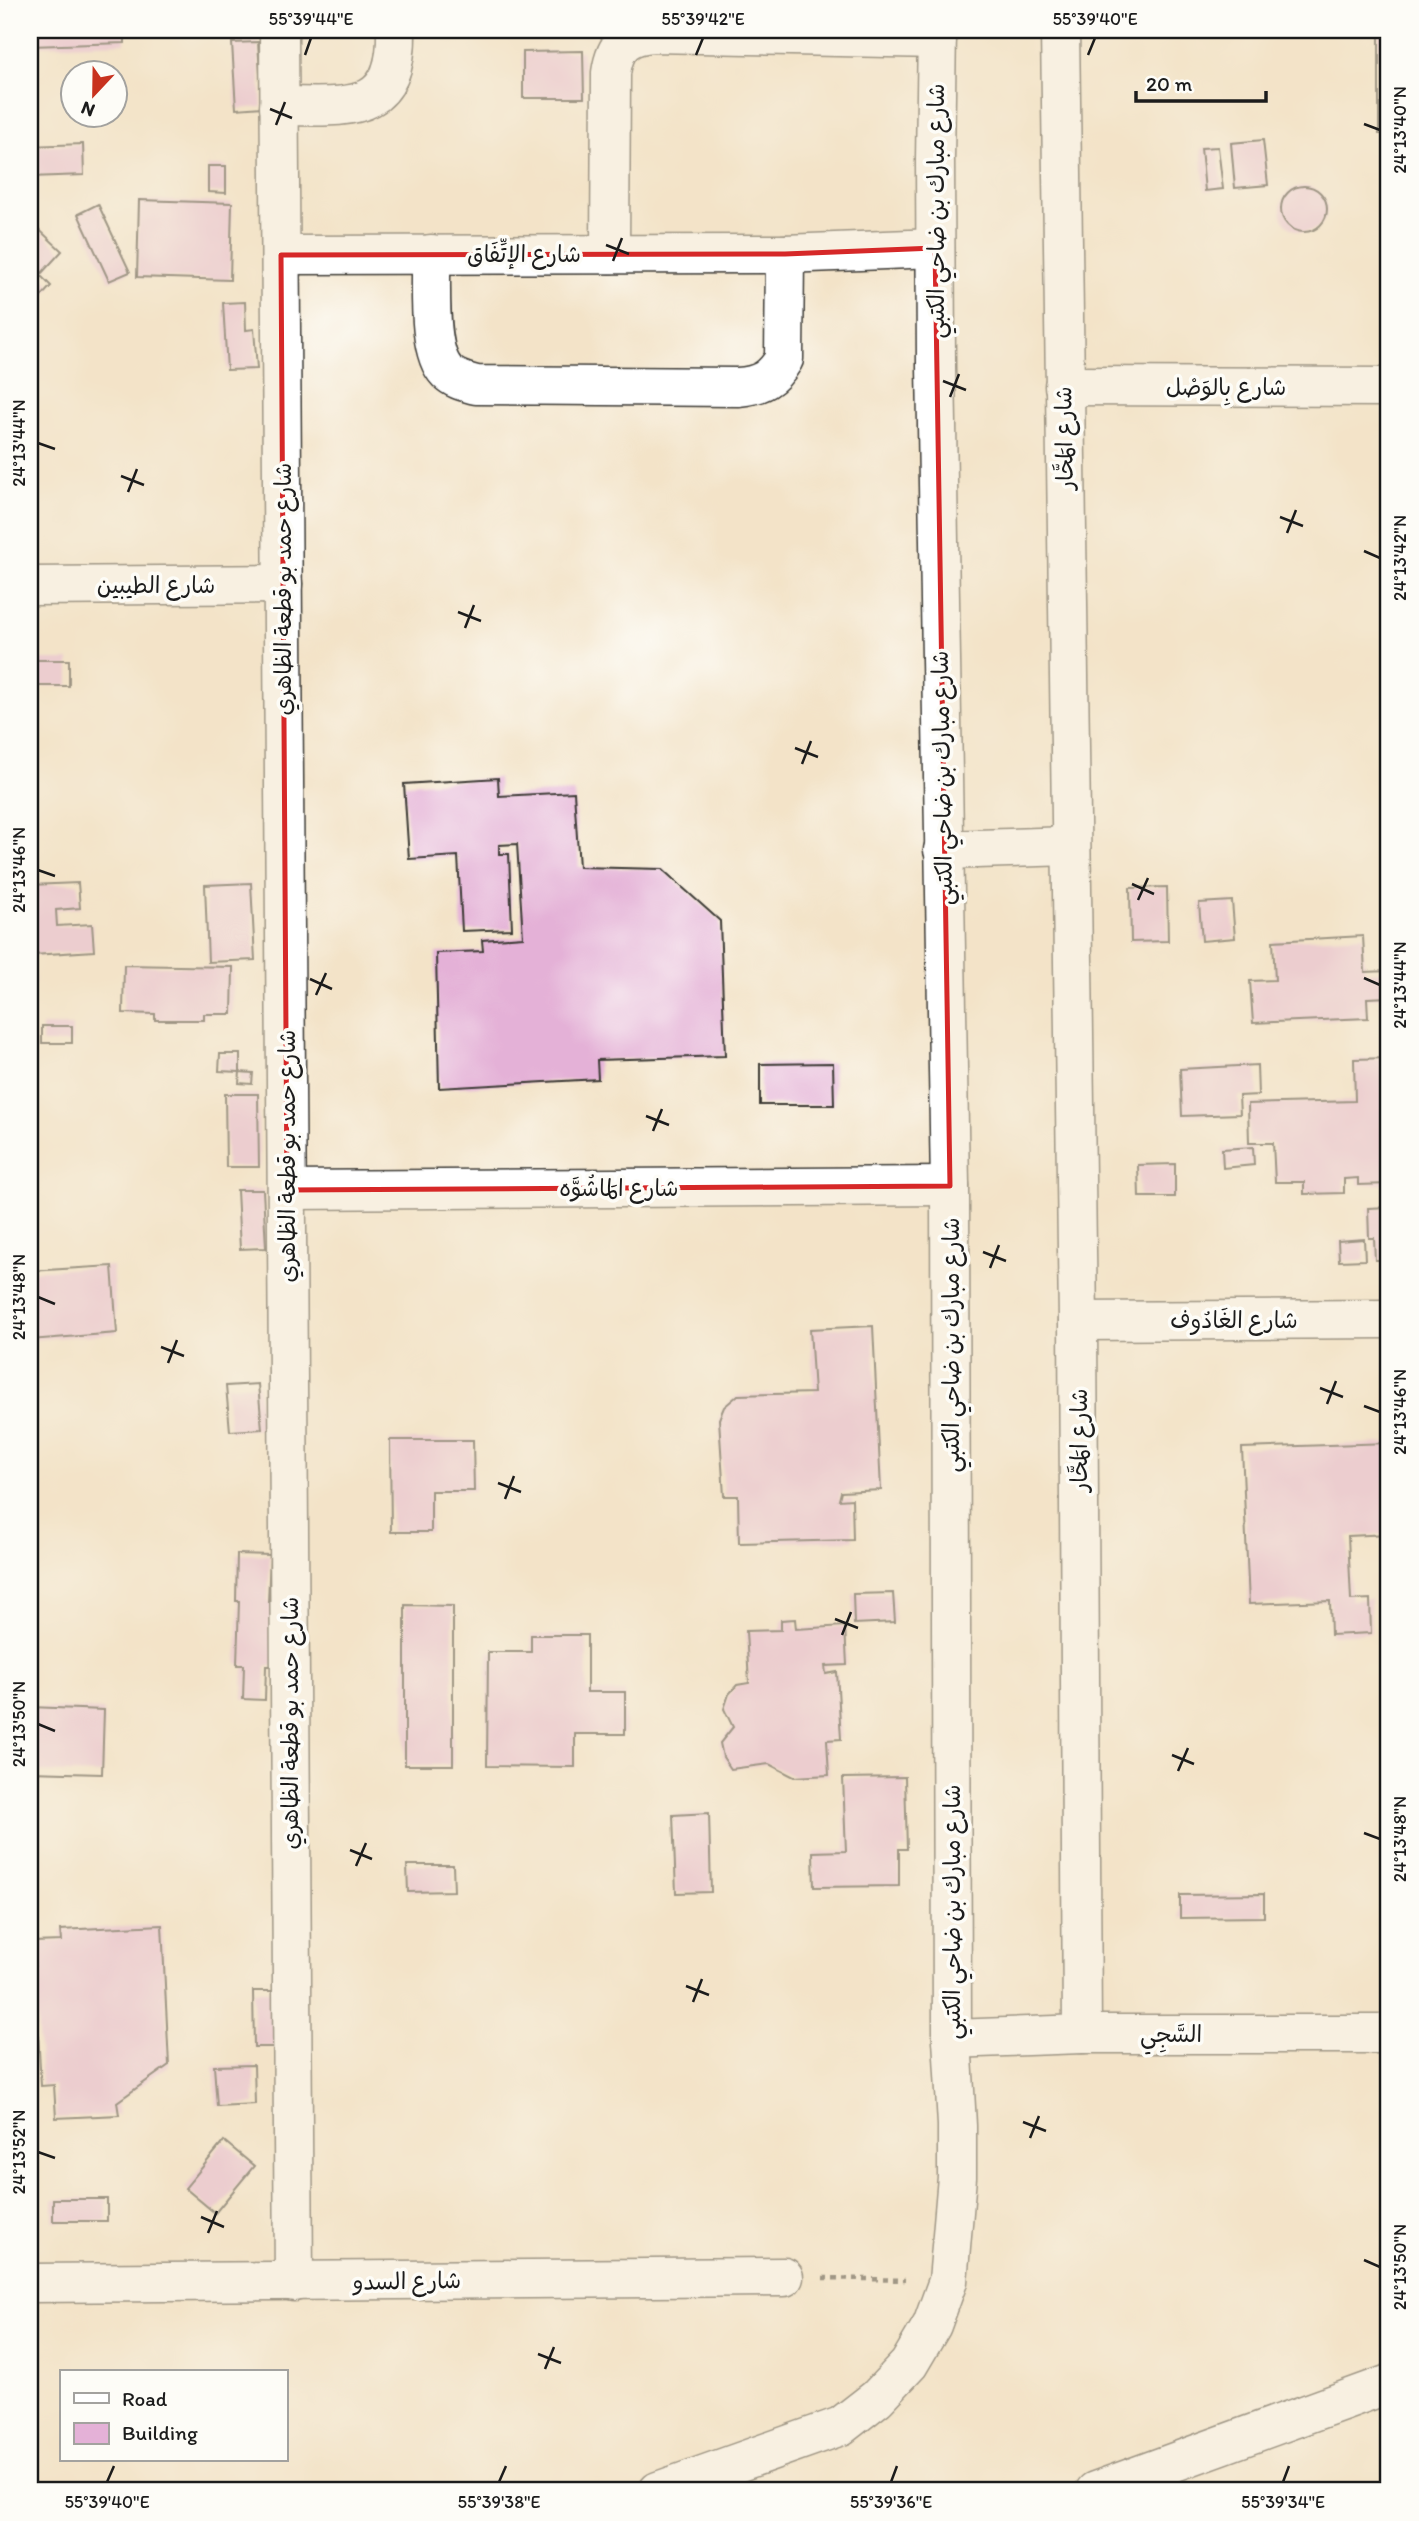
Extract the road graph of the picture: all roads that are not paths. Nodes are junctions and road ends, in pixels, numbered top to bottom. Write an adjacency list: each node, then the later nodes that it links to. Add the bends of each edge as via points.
1 (279, 30): 5 (street, شارع حمد بو قطعة الظاهري)
2 (397, 30): 5 (street, via 393,73 378,93 358,104)
3 (1060, 30): 11 (street, شارع المَحَّار)
4 (937, 34): 6 (street, شارع مبارك بن ضاحي الكتبي); 8 (street, via 653,33 638,34 623,43 613,56 611,73)
5 (279, 106): 10 (street, شارع حمد بو قطعة الظاهري)
6 (935, 248): 9 (street, شارع الإتِّفَاق); 16 (street, شارع مبارك بن ضاحي الكتبي)
7 (431, 254): 8 (street, شارع الإتِّفَاق); 9 (street, via 437,358 459,381 476,385 724,387 765,382 784,359); 10 (street, شارع الإتِّفَاق)
8 (610, 254): 9 (street, شارع الإتِّفَاق)
9 (785, 254)
10 (281, 255): 13 (street, شارع حمد بو قطعة الظاهري)
11 (1064, 386): 12 (street, شارع بِالوَصْل); 15 (street, شارع المَحَّار)
12 (1389, 387)
13 (283, 584): 14 (street, شارع الطيبين); 18 (street, شارع حمد بو قطعة الظاهري)
14 (30, 586)
15 (1070, 846): 16 (street); 20 (street, شارع المَحَّار)
16 (943, 850): 17 (street, شارع مبارك بن ضاحي الكتبي)
17 (950, 1186): 18 (street, شارع المَاشُوَّه); 23 (street, شارع مبارك بن ضاحي الكتبي)
18 (287, 1190): 25 (street, شارع حمد بو قطعة الظاهري)
19 (1389, 1319): 20 (street, شارع الغَادُوف)
20 (1078, 1321): 21 (street, شارع المَحَّار)
21 (1082, 2034): 22 (street, السَّجِي); 23 (street, السَّجِي)
22 (1389, 2034)
23 (952, 2039): 28 (street, شارع مبارك بن ضاحي الكتبي, via 957,2177 948,2281 932,2325 908,2364 877,2398 841,2426)
24 (784, 2277): 25 (street, شارع السدو)
25 (294, 2282): 26 (street, شارع السدو)
26 (30, 2283)
27 (1389, 2384): 29 (street)
28 (658, 2491)
29 (1095, 2491)

